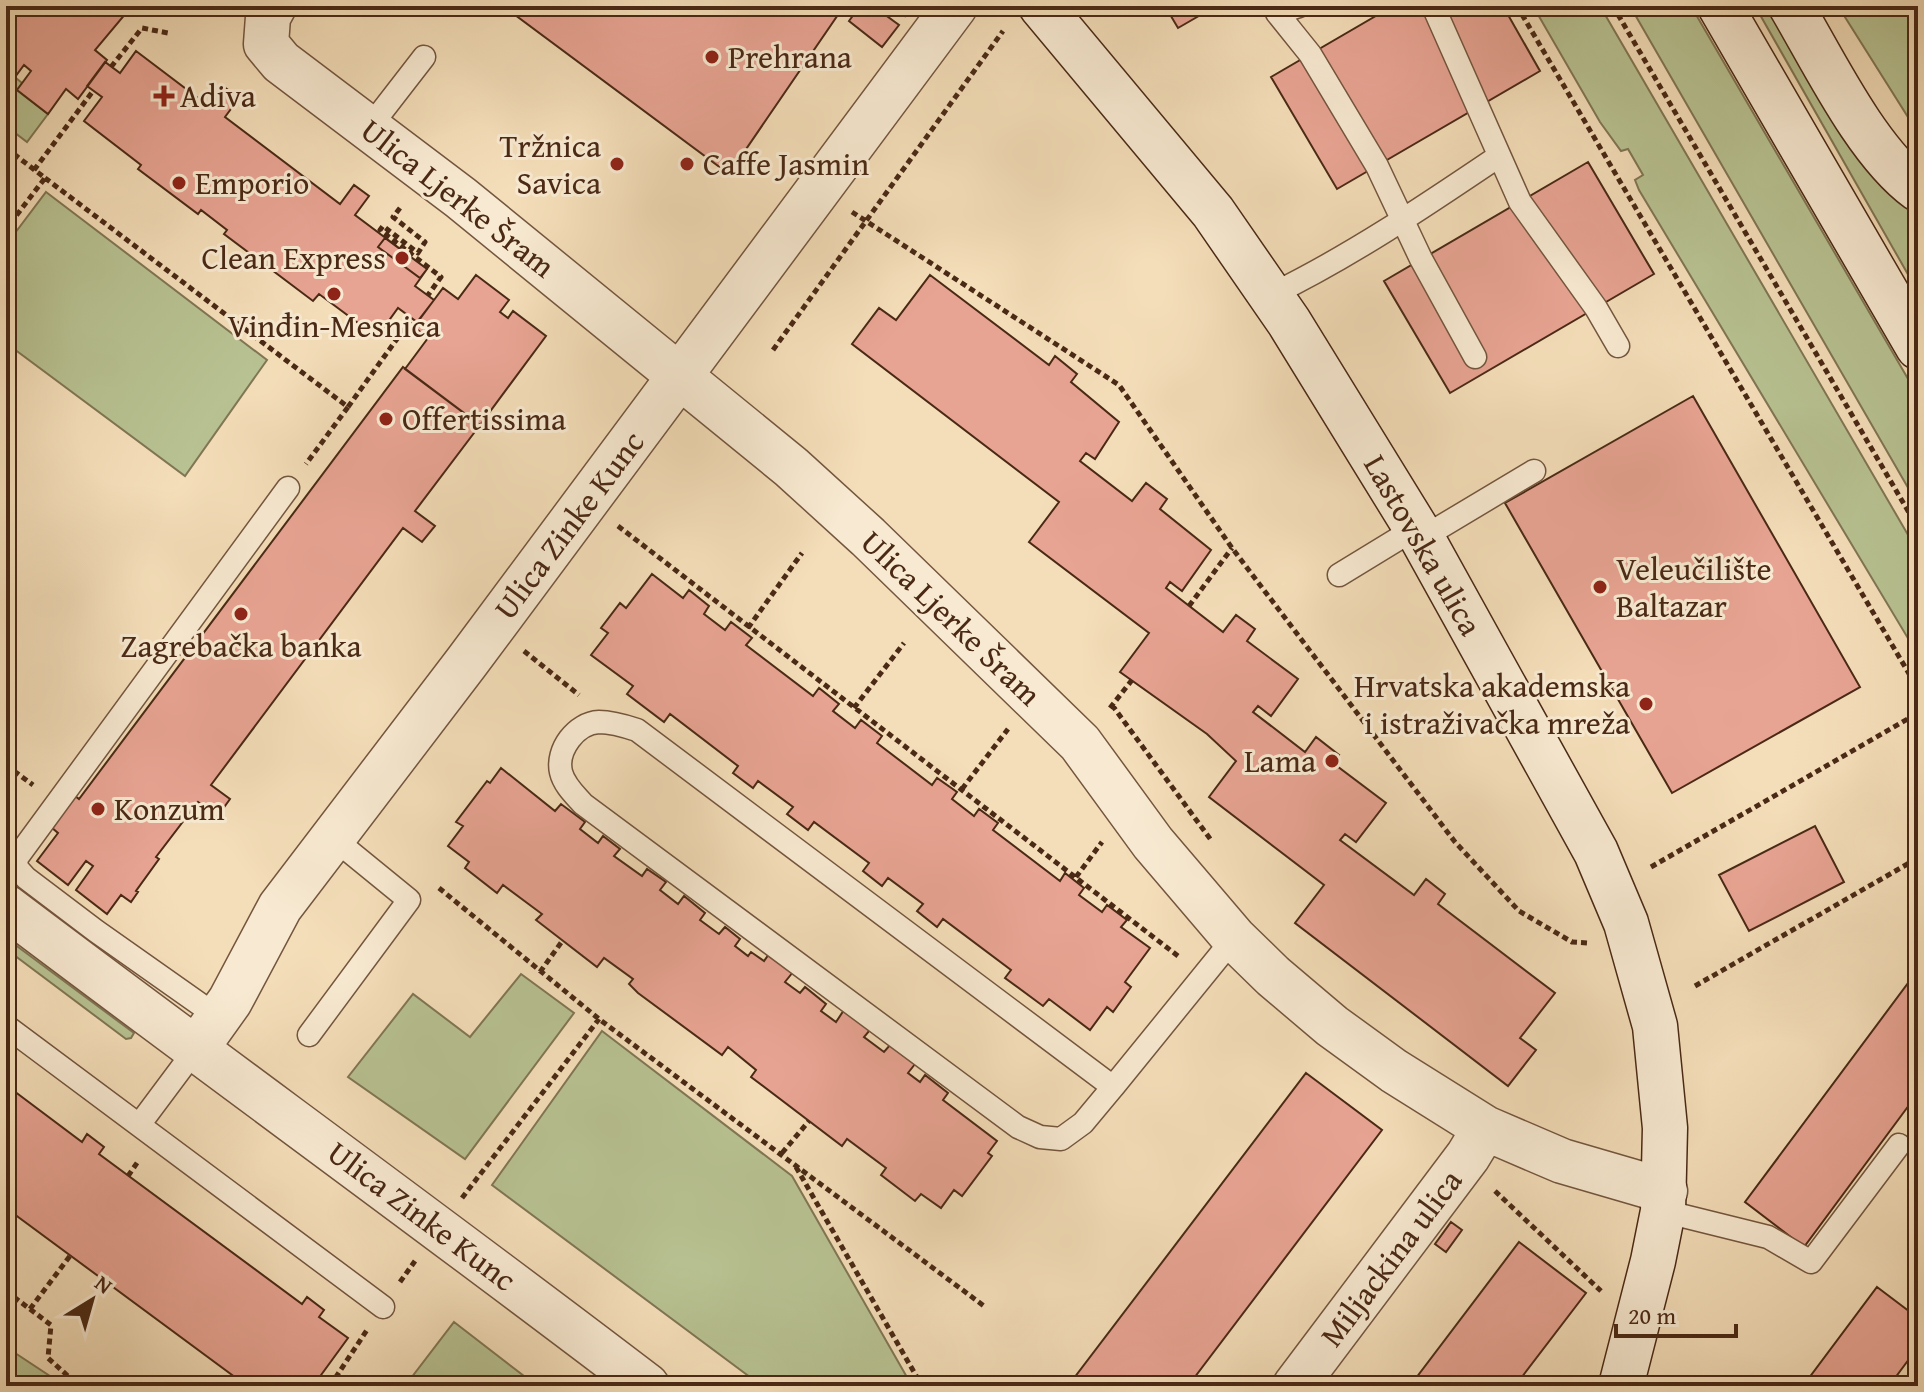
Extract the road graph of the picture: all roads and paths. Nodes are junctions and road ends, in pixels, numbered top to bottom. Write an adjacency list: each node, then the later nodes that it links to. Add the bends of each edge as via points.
1 (274, 6): 15 (street, Ulica Ljerke Šram, via 266,44 281,62)
2 (955, 6): 32 (street, Ulica Zinke Kunc)
3 (1041, 6): 26 (street, Lastovska ulica, via 1213,212)
4 (1299, 6): 22 (lane, via 1277,13 1310,54 1377,166)
5 (1433, 6): 17 (lane)
6 (1517, 6): 47 (path)
7 (1613, 6): 37 (path)
8 (1720, 6): 29 (street)
9 (1791, 6): 20 (street, via 1865,129 1888,162)
10 (1003, 31): 23 (path)
11 (168, 33): 13 (path, via 142,28)
12 (424, 57): 15 (lane)
13 (111, 67)
14 (93, 91): 18 (path)
15 (369, 128): 32 (street, Ulica Ljerke Šram)
16 (6, 148): 18 (path)
17 (1499, 156): 22 (lane); 28 (lane, via 1520,202)
18 (34, 170): 19 (path)
19 (45, 178): 24 (path); 33 (path)
20 (1918, 189)
21 (400, 208): 25 (path, via 393,217 425,242 418,253 383,226 380,230 441,277)
22 (1403, 221): 26 (lane); 31 (lane)
23 (866, 223): 30 (path); 39 (path, via 1119,385)
24 (6, 229)
25 (428, 295)
26 (1271, 295): 38 (street, Lastovska ulica)
27 (412, 318): 33 (path)
28 (1618, 346)
29 (1918, 347)
30 (773, 350)
31 (1475, 357)
32 (680, 376): 55 (street, Ulica Zinke Kunc); 63 (street, Ulica Ljerke Šram, via 868,537 1080,743 1153,843)
33 (348, 407): 35 (path)
34 (1534, 471): 38 (lane)
35 (288, 488): 71 (lane, via 16,859 26,878 96,931)
36 (618, 525): 43 (path)
37 (1918, 528)
38 (1419, 533): 41 (lane); 81 (street, Lastovska ulica, via 1596,852 1626,923 1655,1026 1663,1091)
39 (1232, 548): 42 (path); 65 (path, via 1409,783 1494,886 1546,929 1572,942)
40 (802, 553): 43 (path)
41 (1339, 575)
42 (1189, 606)
43 (748, 628): 49 (path)
44 (904, 643): 49 (path)
45 (520, 648): 53 (path, via 577,692)
46 (1132, 680): 48 (path)
47 (1918, 689)
48 (1112, 705): 51 (path); 57 (path)
49 (854, 708): 54 (path)
50 (1918, 713): 59 (path)
51 (1103, 716)
52 (1015, 719): 54 (path)
53 (597, 722): 73 (lane, via 637,730); 73 (lane, via 581,727 561,754 561,772 583,804 1007,1120 1040,1137 1061,1139 1083,1123)
54 (962, 789): 60 (path)
55 (333, 838): 71 (street, Ulica Zinke Kunc, via 280,907 230,1001); 72 (lane, via 409,900)
56 (1103, 840): 60 (path)
57 (1214, 845)
58 (1918, 858): 68 (path)
59 (1651, 867)
60 (1076, 877): 66 (path)
61 (429, 880): 67 (path)
62 (6, 907): 71 (street, Ulica Zinke Kunc)
63 (1234, 938): 73 (lane); 76 (street, Ulica Ljerke Šram, via 1332,1026)
64 (563, 940): 67 (path)
65 (1594, 943)
66 (1180, 958)
67 (540, 972): 69 (path)
68 (1695, 986)
69 (599, 1019): 78 (path); 82 (path)
70 (6, 1026): 75 (lane)
71 (206, 1034): 75 (lane); 90 (street, Ulica Zinke Kunc, via 439,1227)
72 (309, 1035)
73 (1113, 1087)
74 (809, 1121): 78 (path)
75 (139, 1125): 87 (lane)
76 (1485, 1128): 81 (street, Ulica Ljerke Šram); 92 (street, Miljackina ulica)
77 (1899, 1145): 81 (lane, via 1811,1262 1768,1237)
78 (782, 1153): 79 (path)
79 (794, 1162): 86 (path); 91 (path)
80 (1490, 1185): 85 (path)
81 (1664, 1201): 93 (street, Lastovska ulica)
82 (458, 1202)
83 (70, 1256): 88 (path)
84 (6, 1291): 88 (path)
85 (1602, 1292)
86 (984, 1306)
87 (383, 1307)
88 (30, 1309): 89 (path, via 51,1325 48,1358)
89 (79, 1386)
90 (647, 1386)
91 (922, 1386)
92 (1295, 1386)
93 (1621, 1386)

